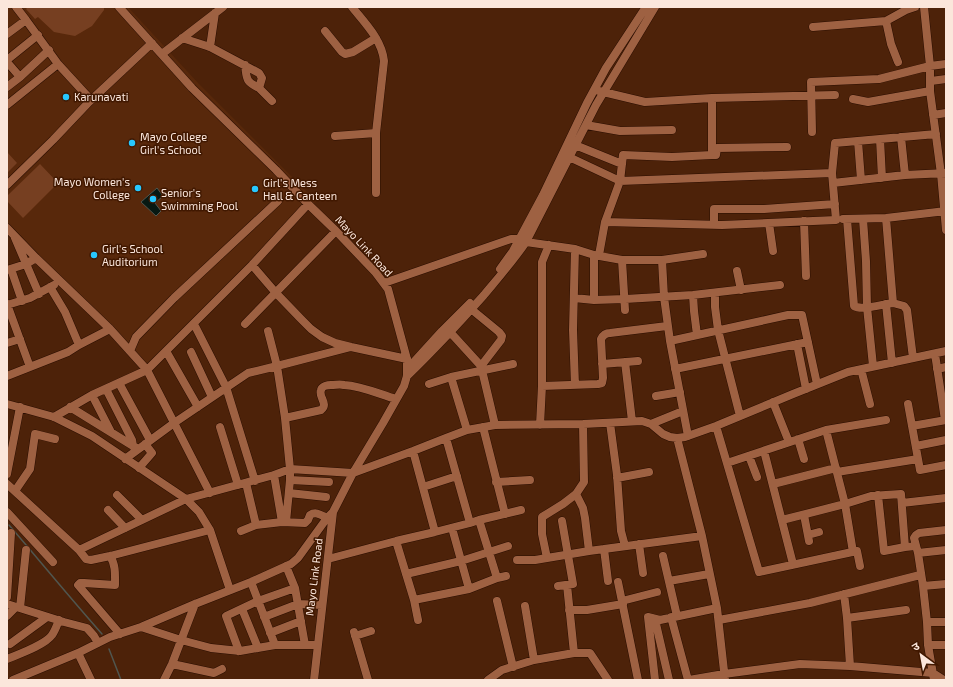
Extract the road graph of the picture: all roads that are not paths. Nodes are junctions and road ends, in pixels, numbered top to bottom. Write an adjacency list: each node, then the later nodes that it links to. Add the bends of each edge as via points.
1 (16, 7): 11 (street)
2 (119, 7): 19 (street, Mayo Link Road)
3 (223, 7): 10 (street)
4 (352, 7): 18 (street)
5 (646, 7): 34 (street)
6 (655, 7): 36 (street)
7 (916, 7): 9 (street)
8 (924, 7): 28 (street)
9 (905, 8): 12 (street)
10 (215, 13): 17 (street); 20 (street)
11 (26, 20): 15 (street); 16 (street)
12 (886, 21): 13 (street); 24 (street)
13 (813, 26)
14 (325, 31): 18 (street, via 345,54)
15 (7, 34)
16 (38, 35): 21 (street); 23 (street)
17 (182, 38): 20 (street); 22 (street)
18 (376, 38): 50 (street, via 384,61)
19 (152, 43): 22 (street, Mayo Link Road); 42 (street)
20 (210, 47): 27 (street)
21 (49, 50): 25 (street); 29 (street)
22 (162, 54): 71 (street, Mayo Link Road, via 192,88)
23 (7, 61): 29 (street)
24 (898, 62)
25 (58, 64): 37 (street); 42 (street)
26 (946, 64): 28 (street)
27 (245, 65): 33 (street, via 246,78 250,84); 33 (street, via 260,74 262,78)
28 (930, 66): 31 (street); 39 (street, via 879,79 811,82)
29 (20, 77): 32 (street)
30 (946, 79): 31 (street)
31 (931, 81): 35 (street)
32 (10, 85): 37 (street)
33 (259, 88): 43 (street)
34 (594, 89): 36 (street); 85 (street)
35 (930, 90): 41 (street, via 868,102); 46 (street)
36 (603, 92): 40 (street, via 645,102); 47 (street)
37 (23, 94): 44 (street)
38 (835, 95): 39 (street)
39 (812, 96): 40 (street); 49 (street)
40 (712, 98): 58 (street)
41 (853, 99)
42 (91, 100): 68 (street)
43 (272, 101)
44 (7, 105)
45 (946, 113): 46 (street)
46 (934, 115): 51 (street)
47 (586, 125): 48 (street, via 620,131); 56 (street)
48 (672, 130)
49 (812, 132)
50 (376, 133): 52 (street); 69 (street)
51 (936, 134): 53 (street); 62 (street)
52 (335, 136)
53 (901, 137): 54 (street); 63 (street)
54 (880, 139): 55 (street); 64 (street)
55 (858, 141): 61 (street, via 835,143); 65 (street)
56 (575, 145): 59 (street); 60 (street)
57 (787, 147): 58 (street, via 717,148 716,155)
58 (712, 155): 60 (street, via 623,155)
59 (569, 157): 66 (street); 85 (street)
60 (622, 164): 66 (street)
61 (832, 173): 66 (street); 67 (street)
62 (943, 174): 63 (street); 73 (street)
63 (905, 175): 64 (street)
64 (882, 178): 65 (street)
65 (861, 180): 67 (street)
66 (620, 181): 79 (street)
67 (833, 183): 72 (street)
68 (7, 185)
69 (376, 192)
70 (278, 201): 133 (street, via 163,309 136,337)
71 (308, 204): 84 (street, Mayo Link Road); 95 (street)
72 (835, 204): 77 (street); 81 (street, via 764,209 714,209)
73 (945, 211): 74 (street); 82 (street)
74 (886, 218): 76 (street); 113 (street)
75 (847, 219): 76 (street); 77 (street); 115 (street, via 853,302 857,308)
76 (863, 219): 115 (street)
77 (836, 220): 78 (street)
78 (804, 221): 80 (street); 98 (street)
79 (605, 222): 81 (street); 90 (street)
80 (769, 223): 81 (street); 88 (street)
81 (714, 225)
82 (946, 230)
83 (10, 231): 91 (street); 94 (street)
84 (336, 231): 100 (street, Mayo Link Road); 104 (street)
85 (523, 240): 86 (street); 100 (street, via 503,241); 116 (street, via 514,260); 155 (street)
86 (549, 245): 87 (street); 162 (street, via 542,262)
87 (575, 249): 90 (street); 109 (street)
88 (773, 251)
89 (703, 254): 93 (street)
90 (596, 255): 92 (street); 111 (street)
91 (36, 258): 94 (street); 99 (street)
92 (622, 260): 93 (street); 110 (street)
93 (662, 260): 108 (street)
94 (26, 264): 96 (street); 106 (street)
95 (252, 265): 104 (street); 118 (street)
96 (9, 270): 112 (street)
97 (738, 271): 103 (street)
98 (806, 276)
99 (61, 281): 102 (street); 121 (street)
100 (384, 283): 139 (street, Mayo Link Road, via 388,289)
101 (780, 285): 103 (street)
102 (50, 287): 106 (street); 131 (street, via 65,312)
103 (741, 290): 105 (street)
104 (276, 293): 119 (street); 132 (street, via 322,337)
105 (715, 293): 107 (street); 122 (street)
106 (39, 294): 112 (street)
107 (693, 295): 108 (street); 125 (street)
108 (664, 297): 110 (street); 120 (street)
109 (574, 298): 111 (street); 161 (street)
110 (624, 299): 111 (street); 117 (street)
111 (594, 300)
112 (22, 301): 114 (street)
113 (889, 304): 115 (street); 138 (street, via 904,306 907,310); 143 (street)
114 (7, 305): 126 (street)
115 (867, 307): 147 (street)
116 (471, 309): 124 (street); 150 (street, via 502,336)
117 (625, 310)
118 (194, 324): 134 (street); 163 (street)
119 (245, 324)
120 (667, 326): 127 (street); 145 (street, via 606,333 601,339)
121 (110, 329): 131 (street); 133 (street)
122 (718, 330): 125 (street); 128 (street, via 788,315 802,315); 140 (street)
123 (268, 331): 146 (street)
124 (450, 332): 150 (street); 155 (street)
125 (696, 335): 127 (street)
126 (20, 339): 129 (street); 148 (street)
127 (670, 341): 151 (street)
128 (808, 342): 130 (street); 160 (street)
129 (7, 343)
130 (797, 344): 140 (street); 165 (street)
131 (79, 345): 148 (street)
132 (351, 347): 139 (street); 146 (street)
133 (130, 351): 154 (street)
134 (166, 351): 154 (street); 177 (street)
135 (946, 351): 137 (street)
136 (191, 352): 169 (street)
137 (935, 354): 138 (street); 153 (street)
138 (912, 358): 143 (street)
139 (407, 359): 155 (street, Mayo Link Road)
140 (726, 359): 151 (street); 179 (street)
141 (638, 361): 142 (street)
142 (625, 362): 145 (street); 184 (street)
143 (892, 362): 147 (street)
144 (513, 364): 150 (street)
145 (602, 364): 161 (street, via 602,383)
146 (277, 366): 163 (street, via 248,373); 181 (street)
147 (872, 366): 152 (street)
148 (30, 367): 156 (street)
149 (946, 367): 153 (street)
150 (482, 368): 157 (street); 189 (street)
151 (675, 369): 166 (street)
152 (861, 369): 160 (street); 173 (street)
153 (937, 369): 183 (street)
154 (147, 370): 158 (street); 185 (street)
155 (407, 373): 170 (street, Mayo Link Road, via 404,386)
156 (7, 376)
157 (451, 377): 159 (street); 195 (street)
158 (119, 383): 164 (street); 205 (street)
159 (429, 384)
160 (817, 384): 165 (street)
161 (575, 385): 162 (street)
162 (542, 386): 190 (street)
163 (226, 387): 169 (street); 227 (street)
164 (106, 389): 167 (street); 205 (street, via 132,440)
165 (806, 389): 171 (street)
166 (680, 392): 168 (street); 178 (street)
167 (92, 395): 176 (street); 197 (street)
168 (656, 396)
169 (212, 397): 177 (street)
170 (396, 399): 181 (street, via 360,387 326,386 320,391 324,406 321,410); 219 (street, Mayo Link Road)
171 (773, 402): 179 (street); 204 (street)
172 (7, 404): 175 (street)
173 (870, 404)
174 (908, 404): 192 (street)
175 (20, 407): 180 (street); 220 (street)
176 (70, 407): 180 (street); 197 (street)
177 (198, 407): 185 (street)
178 (683, 411): 188 (street); 198 (street)
179 (740, 416): 191 (street)
180 (54, 417): 210 (street, via 92,436)
181 (285, 418): 216 (street)
182 (886, 420): 196 (street)
183 (945, 420): 192 (street)
184 (632, 421): 186 (street); 188 (street)
185 (174, 423): 205 (street); 235 (street)
186 (610, 423): 187 (street); 224 (street)
187 (583, 424): 190 (street); 237 (street, via 584,482)
188 (652, 424): 200 (street, via 663,434)
189 (495, 425): 190 (street); 194 (street)
190 (540, 425)
191 (716, 426): 198 (street); 213 (street)
192 (912, 426): 206 (street)
193 (220, 427): 231 (street)
194 (483, 427): 195 (street); 229 (street)
195 (467, 430): 199 (street)
196 (826, 430): 202 (street); 217 (street)
197 (111, 432): 205 (street)
198 (688, 436): 200 (street)
199 (446, 438): 208 (street); 222 (street)
200 (677, 438): 266 (street)
201 (55, 439): 234 (street, via 34,434 30,469)
202 (798, 439): 204 (street); 211 (street)
203 (946, 440): 206 (street)
204 (789, 442): 207 (street)
205 (142, 445): 210 (street); 215 (street, via 152,453)
206 (916, 446): 212 (street)
207 (764, 450): 209 (street); 232 (street)
208 (413, 451): 219 (street); 233 (street)
209 (749, 456): 213 (street); 223 (street)
210 (125, 458): 215 (street)
211 (804, 459)
212 (918, 459): 214 (street, via 920,470); 217 (street)
213 (727, 463): 288 (street, via 759,572)
214 (946, 465)
215 (139, 468): 242 (street)
216 (290, 469): 219 (street); 221 (street); 225 (street)
217 (836, 470): 232 (street); 244 (street)
218 (649, 472): 224 (street)
219 (353, 473): 248 (street, Mayo Link Road)
220 (7, 474)
221 (274, 475): 227 (street); 255 (street)
222 (457, 476): 233 (street); 256 (street)
223 (757, 477)
224 (617, 478): 270 (street, via 621,531)
225 (290, 480): 228 (street); 236 (street)
226 (530, 480): 229 (street)
227 (255, 481): 231 (street)
228 (329, 482)
229 (496, 482): 249 (street)
230 (7, 484): 234 (street)
231 (242, 484): 235 (street); 257 (street)
232 (773, 484): 253 (street)
233 (422, 487): 263 (street)
234 (15, 491): 275 (street)
235 (210, 493): 242 (street)
236 (289, 493): 240 (street); 255 (street)
237 (576, 494): 277 (street, via 586,518); 283 (street, via 542,517)
238 (117, 495): 251 (street)
239 (878, 495): 243 (street, via 901,494); 244 (street); 271 (street, via 884,551)
240 (326, 497)
241 (946, 498): 243 (street)
242 (186, 499): 251 (street); 260 (street, via 199,512)
243 (902, 503): 271 (street)
244 (845, 504): 250 (street); 279 (street)
245 (108, 510): 258 (street)
246 (521, 510): 249 (street)
247 (8, 513): 287 (street)
248 (324, 514): 255 (street, via 311,514 305,523); 284 (street, Mayo Link Road); 289 (street, via 298,558)
249 (505, 514): 252 (street)
250 (804, 515): 253 (street); 264 (street, via 808,538)
251 (142, 520): 258 (street)
252 (479, 520): 256 (street); 278 (street)
253 (782, 520): 288 (street)
254 (562, 521): 280 (street)
255 (284, 522): 257 (street)
256 (470, 523): 259 (street)
257 (256, 525): 262 (street)
258 (125, 528): 275 (street)
259 (452, 528): 263 (street); 286 (street)
260 (210, 530): 281 (street); 305 (street)
261 (946, 530): 273 (street, via 919,533 914,538)
262 (241, 531)
263 (435, 532): 267 (street)
264 (819, 532)
265 (11, 533): 308 (street)
266 (702, 536): 268 (street); 293 (street)
267 (396, 541): 284 (street); 292 (street)
268 (639, 544): 270 (street); 291 (street)
269 (508, 546): 278 (street)
270 (625, 546): 272 (street)
271 (905, 547): 273 (street)
272 (604, 549): 277 (street); 297 (street)
273 (917, 549): 276 (street); 294 (street)
274 (26, 550): 318 (street)
275 (78, 550): 281 (street, via 86,559 91,560)
276 (946, 550)
277 (589, 551): 280 (street)
278 (489, 552): 286 (street); 296 (street)
279 (853, 552): 288 (street); 290 (street, via 857,551)
280 (568, 555): 283 (street); 321 (street, via 573,584 562,586)
281 (110, 556): 338 (street, via 113,560 115,585 78,585)
282 (663, 556): 298 (street)
283 (546, 558): 285 (street)
284 (328, 559): 316 (street, Mayo Link Road)
285 (517, 560)
286 (461, 561): 292 (street); 304 (street)
287 (53, 562)
288 (793, 564)
289 (286, 566): 299 (street); 303 (street)
290 (860, 566)
291 (643, 573)
292 (406, 574): 309 (street)
293 (710, 574): 298 (street); 319 (street)
294 (920, 575): 302 (street); 307 (street)
295 (506, 576): 296 (street)
296 (497, 578): 304 (street)
297 (608, 581)
298 (669, 581): 326 (street)
299 (251, 582): 305 (street); 310 (street)
300 (618, 582): 312 (street)
301 (946, 584): 302 (street)
302 (923, 586): 333 (street)
303 (295, 588): 310 (street); 315 (street)
304 (469, 589): 309 (street)
305 (230, 590): 314 (street)
306 (657, 592): 312 (street)
307 (844, 594): 327 (street); 331 (street)
308 (7, 597)
309 (414, 600): 329 (street)
310 (258, 601): 320 (street); 325 (street)
311 (497, 601): 354 (street)
312 (622, 603): 321 (street, via 587,610); 366 (street)
313 (7, 604): 318 (street)
314 (195, 604): 335 (street); 339 (street)
315 (298, 604): 316 (street); 325 (street); 332 (street)
316 (322, 605): 344 (street, Mayo Link Road)
317 (525, 606): 352 (street)
318 (18, 608): 323 (street); 324 (street)
319 (717, 608): 326 (street); 331 (street)
320 (242, 609): 347 (street); 348 (street, via 226,616)
321 (569, 610): 350 (street)
322 (906, 610): 327 (street)
323 (7, 616)
324 (47, 617): 328 (street); 341 (street)
325 (264, 617): 337 (street)
326 (674, 617): 330 (street); 369 (street)
327 (847, 618): 355 (street)
328 (59, 620): 340 (street, via 87,628); 351 (street, via 46,641)
329 (418, 620)
330 (660, 620): 367 (street, via 648,617); 368 (street, via 656,624)
331 (719, 620): 358 (street)
332 (300, 621): 337 (street); 343 (street)
333 (927, 622): 334 (street); 345 (street)
334 (946, 622)
335 (141, 627): 338 (street); 339 (street)
336 (371, 631): 359 (street, via 355,634)
337 (270, 633): 342 (street)
338 (120, 634): 340 (street)
339 (181, 640): 348 (street, via 211,648); 353 (street)
340 (99, 643): 349 (street)
341 (10, 644)
342 (275, 645): 343 (street); 347 (street)
343 (304, 645): 344 (street)
344 (317, 645): 363 (street, Mayo Link Road)
345 (928, 645): 346 (street); 357 (street)
346 (946, 645)
347 (258, 648): 348 (street)
348 (239, 651)
349 (78, 652): 360 (street); 361 (street)
350 (574, 653): 352 (street); 365 (street, via 590,654)
351 (7, 659)
352 (534, 660): 354 (street)
353 (172, 664): 356 (street, via 214,673); 362 (street)
354 (513, 666): 364 (street)
355 (850, 666): 357 (street); 358 (street, via 800,664)
356 (222, 669)
357 (933, 676): 370 (street)
358 (725, 677): 369 (street)
359 (366, 679)
360 (13, 680)
361 (91, 680)
362 (164, 680)
363 (314, 680)
364 (488, 680)
365 (608, 680)
366 (638, 680)
367 (655, 680)
368 (669, 680)
369 (688, 680)
370 (944, 680)

